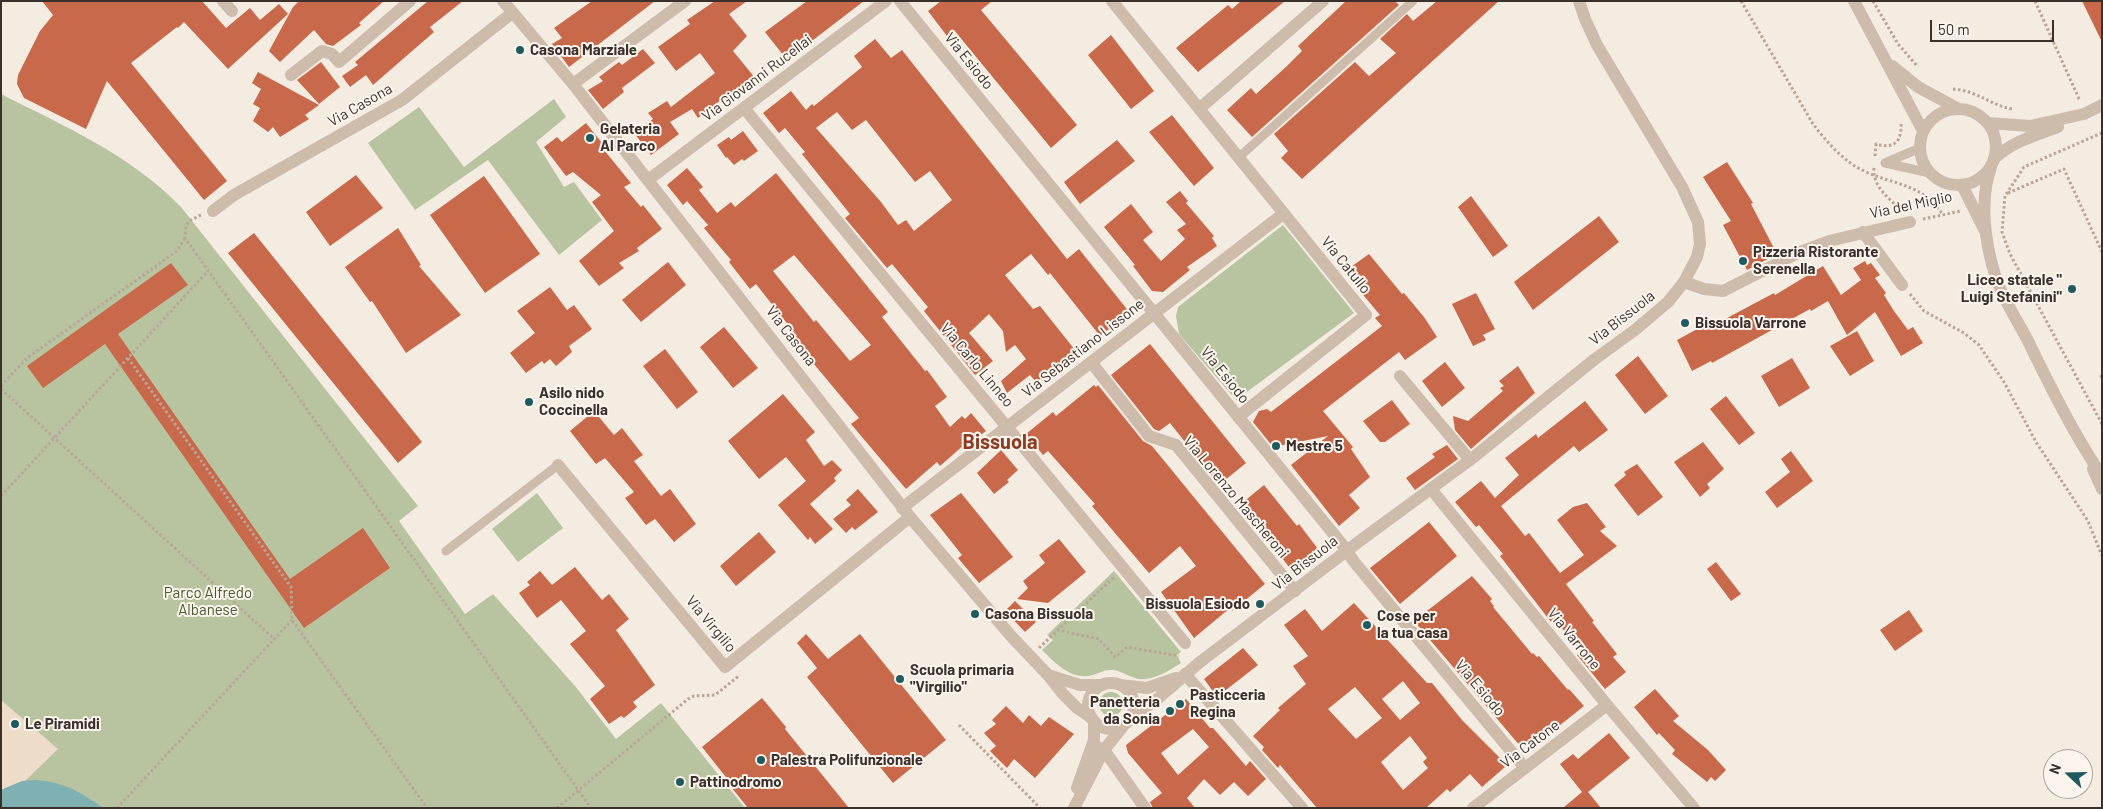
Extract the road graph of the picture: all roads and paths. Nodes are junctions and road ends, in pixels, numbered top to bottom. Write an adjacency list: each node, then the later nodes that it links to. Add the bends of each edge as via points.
1 (410, 1): 16 (street, via 339,62 332,54 322,51)
2 (685, 1): 17 (street)
3 (886, 1): 21 (street, Via Giovanni Rucellai)
4 (1112, 1): 23 (street, Via Catullo)
5 (1323, 1): 23 (street)
6 (1413, 1): 30 (lane)
7 (1579, 1): 46 (street, Via Bissuola, via 1605,60 1682,187 1698,222 1697,257)
8 (1741, 1): 39 (path, via 1822,135 1862,170 1922,192)
9 (1854, 1): 14 (street)
10 (1873, 1): 15 (path, via 1898,44)
11 (2035, 1): 19 (path, via 2081,102)
12 (903, 3): 48 (street, Via Esiodo)
13 (506, 4): 17 (street, Via Casona); 36 (street, Via Casona, via 402,100)
14 (1883, 57): 22 (street, via 1918,87); 27 (street)
15 (1923, 73)
16 (292, 75)
17 (573, 84): 33 (street, Via Casona)
18 (1950, 88): 24 (path, via 1962,89 2004,108)
19 (2075, 104)
20 (2102, 106): 25 (street)
21 (744, 108): 33 (street, Via Giovanni Rucellai); 55 (street, Via Carlo Linneo)
22 (1957, 108): 26 (street, via 1980,115); 27 (street, via 1937,115)
23 (1199, 109): 30 (street, Via Catullo)
24 (2017, 110)
25 (2084, 114): 26 (street, via 2030,126); 31 (street, via 2076,121 2006,148)
26 (1988, 123): 31 (street, via 1995,141)
27 (1923, 131): 29 (street)
28 (2102, 133): 35 (path, via 2024,166)
29 (1920, 148): 32 (street); 32 (lane, via 1884,164)
30 (1238, 158): 38 (street, Via Catullo)
31 (1992, 163): 34 (street, via 1978,179); 41 (street, via 1987,177)
32 (1930, 172): 34 (street, via 1945,182)
33 (648, 180): 64 (street, Via Casona)
34 (1962, 185): 41 (street)
35 (2008, 193): 44 (path, via 2064,169); 54 (path, via 2005,196 2002,232 2006,247)
36 (213, 210): 43 (path, via 188,222 184,229)
37 (1965, 210): 39 (path, Via del Miglio)
38 (1283, 214): 48 (street, Via Sebastiano Lissone); 53 (street, Via Catullo, via 1366,315)
39 (1943, 215): 40 (path, Via del Miglio)
40 (1910, 222): 42 (street, Via del Miglio)
41 (1986, 231): 57 (street, via 1997,281)
42 (1863, 232): 46 (street, Via del Miglio, via 1800,252 1724,291); 47 (street, Via del Miglio)
43 (185, 238): 45 (path); 52 (path, via 177,251 27,358)
44 (2102, 252)
45 (208, 270): 49 (path); 87 (path)
46 (1684, 282): 58 (street, Via Bissuola, via 1658,312)
47 (1902, 285): 67 (path, via 1924,311 1979,345 2004,382 2036,442 2088,521)
48 (1154, 314): 50 (street, Via Sebastiano Lissone); 53 (street, Via Esiodo)
49 (128, 358): 56 (path); 70 (path, via 291,587)
50 (1091, 362): 55 (street, Via Sebastiano Lissone); 69 (street, Via Lorenzo Mascheroni, via 1149,436 1176,445)
51 (1400, 376): 58 (street)
52 (1, 388): 56 (path)
53 (1238, 417): 66 (street, Via Esiodo)
54 (2102, 424)
55 (1007, 427): 64 (street, Via Sebastiano Lissone); 68 (street, Via Carlo Linneo)
56 (55, 438): 63 (path); 72 (path)
57 (2088, 455): 60 (street); 62 (street)
58 (1470, 460): 61 (street, Via Bissuola)
59 (558, 465): 64 (street, Via Virgilio, via 725,667); 65 (lane)
60 (2102, 476)
61 (1431, 489): 66 (street, Via Bissuola); 80 (street, Via Varrone)
62 (2102, 489)
63 (1, 496)
64 (906, 513): 77 (street, Via Casona)
65 (446, 551)
66 (1346, 551): 69 (street, Via Bissuola); 86 (street, Via Esiodo)
67 (2102, 556)
68 (1124, 568): 71 (path); 73 (street, Via Carlo Linneo)
69 (1295, 591): 76 (street, Via Bissuola)
70 (292, 620): 72 (path); 89 (path)
71 (1057, 630): 74 (path); 75 (path, via 1099,639 1115,657 1127,647)
72 (273, 638): 88 (path)
73 (1185, 643)
74 (1036, 650)
75 (1188, 658)
76 (1185, 674): 79 (street, Via Bissuola, via 1147,688); 83 (street, Via Bissuola); 95 (street)
77 (1048, 675): 78 (street, Via Casona, via 1080,685); 82 (street, Via Casona, via 1071,702)
78 (1102, 685): 79 (street); 82 (street, via 1089,702)
79 (1119, 685): 83 (street, via 1132,699 1133,708)
80 (1607, 705): 86 (street, Via Catone); 97 (street, Via Varrone)
81 (669, 715): 87 (path)
82 (1093, 720): 83 (street, via 1112,729); 85 (street, Via Bissuola)
83 (1128, 720): 85 (street, Via Bissuola)
84 (959, 725): 92 (path)
85 (1099, 747): 93 (street, Via Bissuola); 94 (street)
86 (1525, 768): 96 (street, Via Catone)
87 (578, 789): 90 (path); 91 (path)
88 (117, 808)
89 (427, 808)
90 (557, 808)
91 (591, 808)
92 (1040, 808)
93 (1073, 808)
94 (1145, 808)
95 (1302, 808)
96 (1474, 808)
97 (1694, 808)

